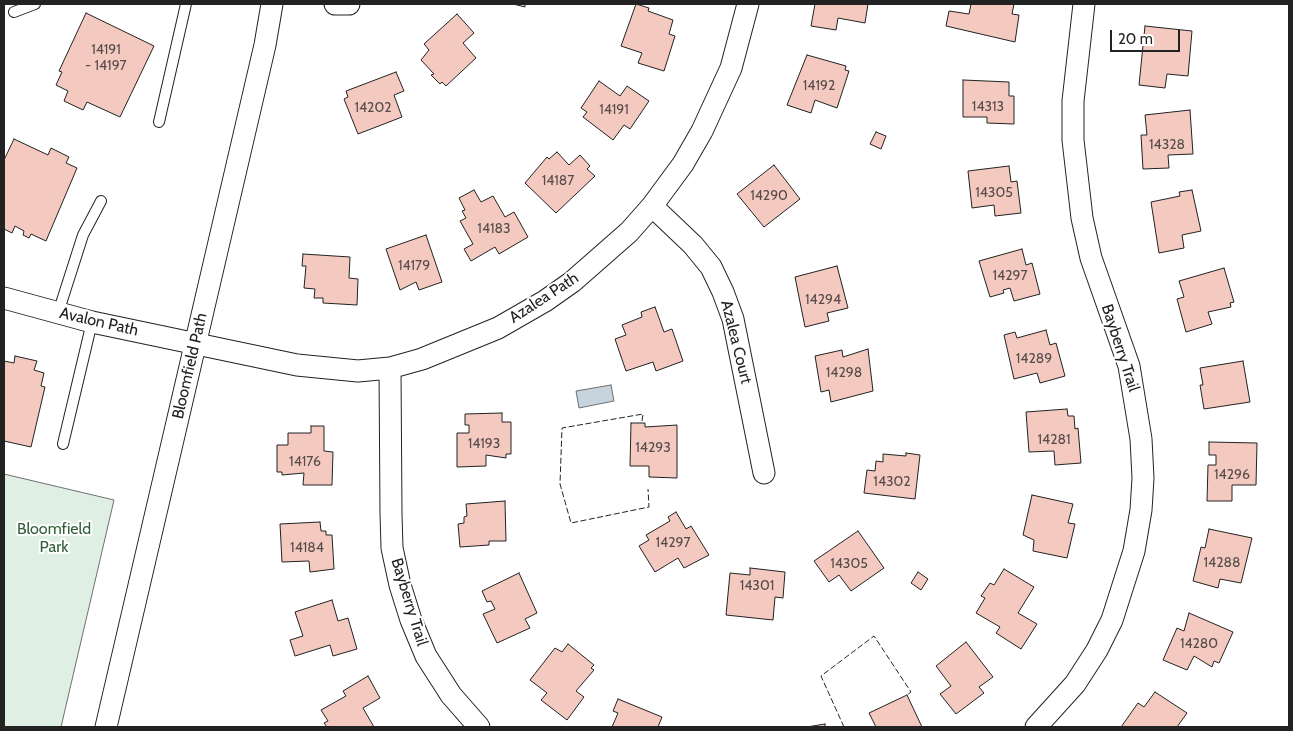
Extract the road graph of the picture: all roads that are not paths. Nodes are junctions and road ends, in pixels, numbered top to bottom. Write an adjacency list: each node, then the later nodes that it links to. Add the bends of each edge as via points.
1 (35, 4): 8 (lane)
2 (186, 4): 9 (lane)
3 (272, 4): 15 (street, Bloomfield Path)
4 (334, 4): 5 (street)
5 (348, 4)
6 (748, 4): 11 (street, Azalea Path, via 731,68 718,99 683,164)
7 (1084, 4): 21 (street, Bayberry Trail, via 1073,101 1078,190 1091,258 1129,366 1141,439 1142,486 1134,552 1112,620 1075,684)
8 (14, 12)
9 (159, 122)
10 (101, 201): 13 (lane, via 83,235)
11 (652, 206): 16 (street, Azalea Path, via 602,257 545,301 498,328 422,359); 18 (street, Azalea Court, via 693,245 711,267 724,292 734,319)
12 (4, 298): 13 (street, Avalon Path)
13 (58, 313): 14 (street, Avalon Path)
14 (92, 322): 15 (street, Avalon Path); 17 (lane)
15 (195, 342): 16 (street, Azalea Path, via 322,368 358,371); 19 (street, Bloomfield Path)
16 (390, 368): 20 (street, Bayberry Trail, via 390,514 392,548 400,585 426,656 451,695)
17 (63, 444)
18 (764, 473)
19 (106, 727)
20 (479, 727)
21 (1036, 727)

